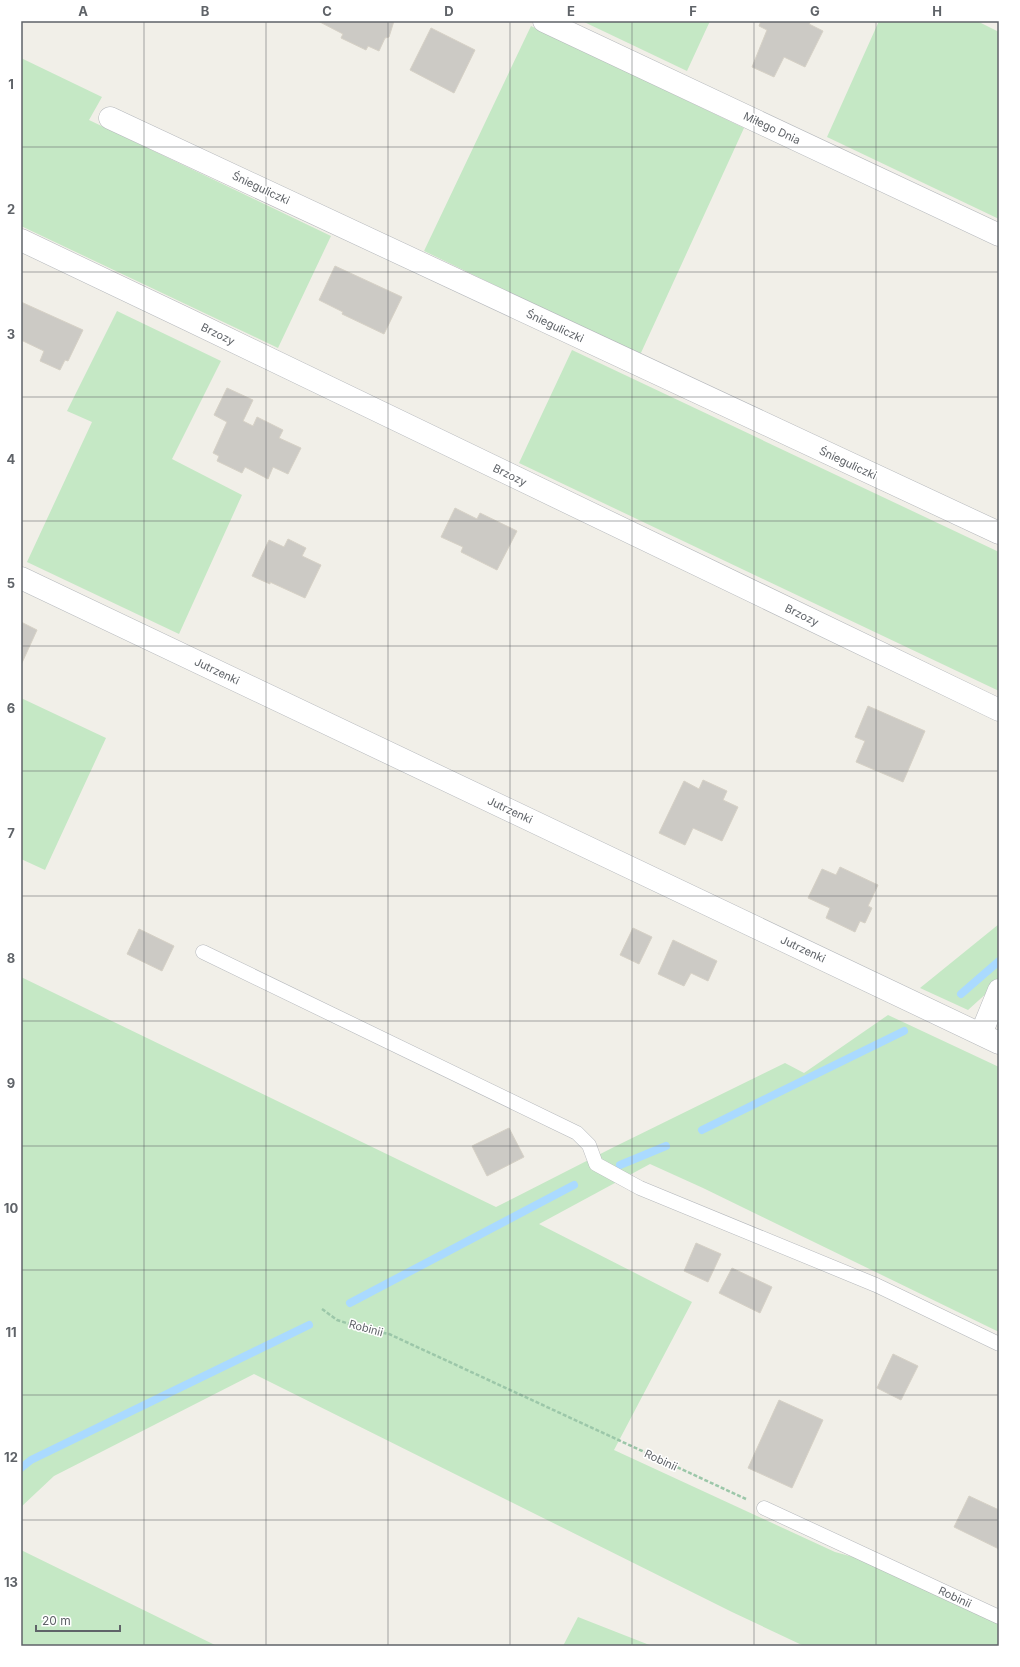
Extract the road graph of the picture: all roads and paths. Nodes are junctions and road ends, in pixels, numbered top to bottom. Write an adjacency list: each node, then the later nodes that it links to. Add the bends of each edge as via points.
1 (544, 21): 3 (street, Miłego Dnia)
2 (110, 118): 5 (street, Śnieguliczki)
3 (999, 235)
4 (21, 240): 7 (street, Brzozy)
5 (999, 533)
6 (21, 578): 10 (street, Jutrzenki)
7 (999, 710)
8 (203, 952): 12 (lane, via 577,1133 589,1145 596,1164 640,1188 876,1285)
9 (999, 990): 10 (street)
10 (990, 1038)
11 (322, 1309): 13 (path, Robinii, via 337,1320 389,1334)
12 (999, 1344)
13 (764, 1508): 14 (lane, Robinii)
14 (999, 1617)

